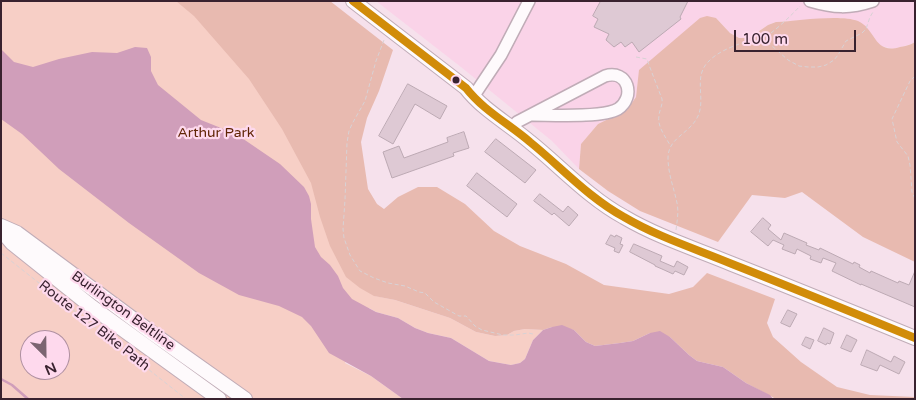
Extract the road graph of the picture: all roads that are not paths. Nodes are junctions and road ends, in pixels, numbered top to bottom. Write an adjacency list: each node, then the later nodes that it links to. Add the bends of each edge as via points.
1 (353, 1): 6 (main road, via 466,88)
2 (530, 1): 6 (street, via 501,55)
3 (805, 3): 4 (street)
4 (822, 3): 5 (street, via 846,8)
5 (873, 6)
6 (473, 97): 11 (main road, via 625,218)
7 (532, 115): 7 (street, via 612,74 625,80 628,88 624,104 608,113); 8 (street)
8 (517, 122)
9 (1, 226): 15 (main road, Burlington Beltline, via 17,233)
10 (1, 230): 12 (main road, Burlington Beltline, via 12,243 92,307)
11 (915, 338)
12 (194, 380): 13 (main road); 14 (main road, Burlington Beltline)
13 (215, 399)
14 (219, 399)
15 (245, 399)

